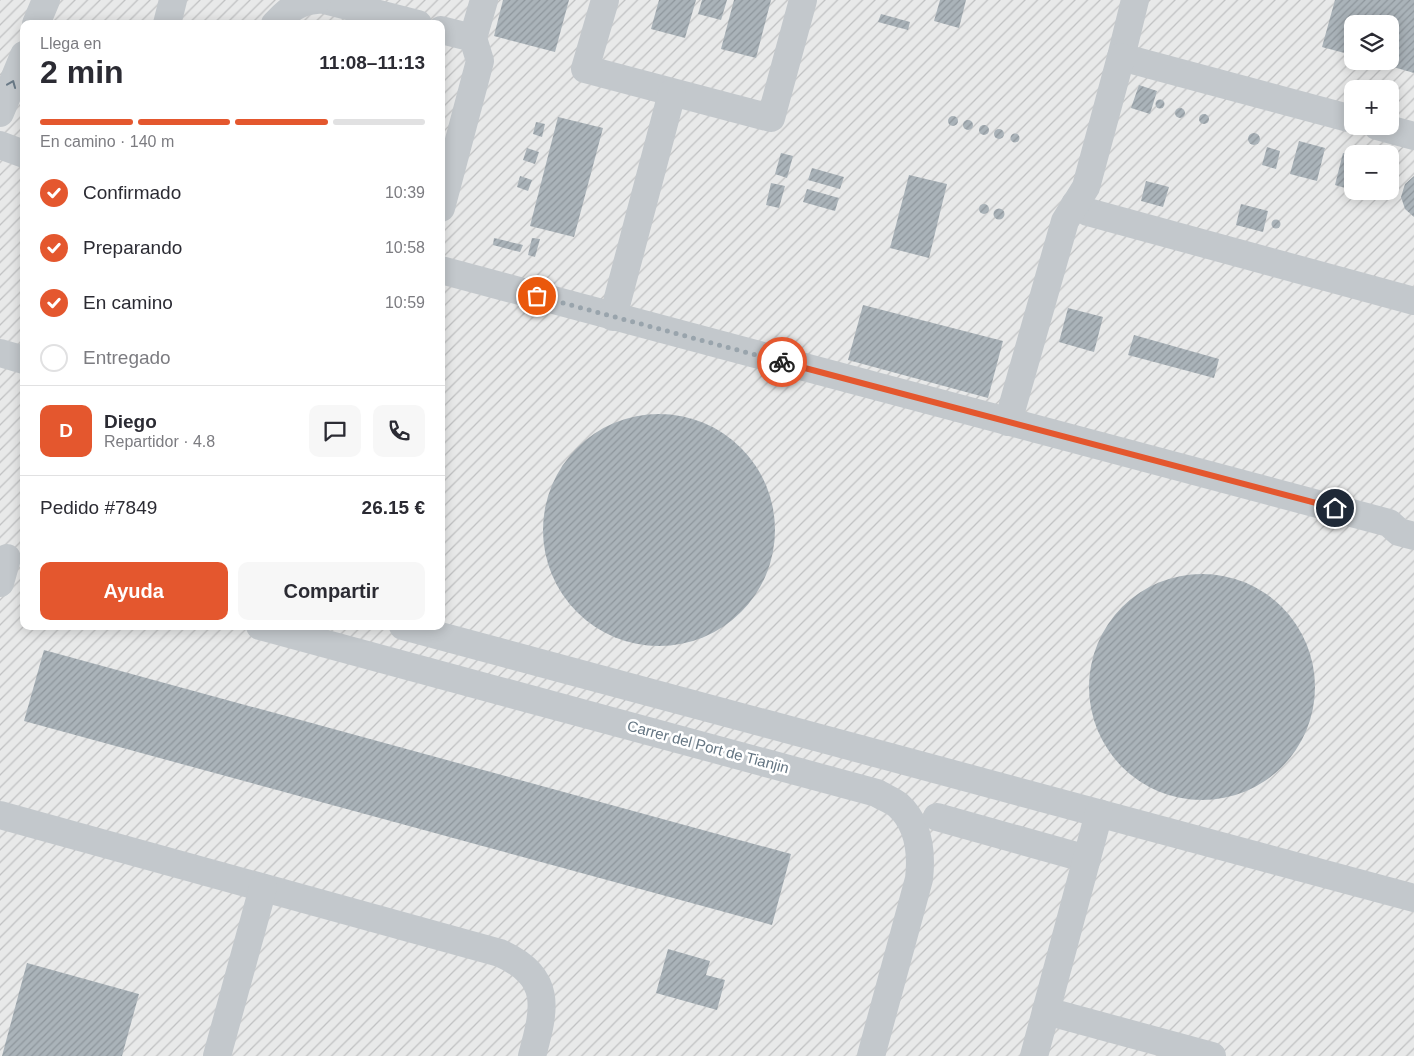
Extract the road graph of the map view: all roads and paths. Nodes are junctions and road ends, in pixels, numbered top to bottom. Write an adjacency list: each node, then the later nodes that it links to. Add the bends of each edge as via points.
1 (46, 0): 9 (street)
2 (173, 0): 10 (street)
3 (317, 0): 11 (street, via 296,5)
4 (324, 0): 12 (street)
5 (484, 0): 14 (street)
6 (605, 0): 17 (street, via 585,69)
7 (803, 0): 17 (street, via 771,118)
8 (1136, 0): 15 (street)
9 (38, 20)
10 (168, 20)
11 (279, 20)
12 (402, 20)
13 (445, 31): 14 (street)
14 (473, 38): 24 (street, via 480,61)
15 (1121, 57): 19 (street); 25 (street, via 1086,187)
16 (20, 64): 18 (street, one-way to 16)
17 (672, 93): 28 (street)
18 (0, 113)
19 (1344, 118)
20 (1399, 132): 21 (street)
21 (1414, 136)
22 (0, 145): 23 (street)
23 (20, 152)
24 (445, 193)
25 (1075, 204): 27 (street, via 1088,212); 31 (street, via 1065,221)
26 (445, 271): 28 (street)
27 (1414, 301)
28 (613, 317): 31 (street)
29 (0, 353): 30 (street)
30 (20, 359)
31 (1008, 422): 32 (street, via 1389,523 1399,532)
32 (1414, 536)
33 (275, 630): 45 (street, Carrer del Port de Tianjin, via 877,793 897,804 910,819 918,840 921,859 919,879)
34 (418, 630): 35 (street)
35 (1100, 813): 38 (street); 40 (street)
36 (0, 815): 39 (street)
37 (937, 817): 38 (street)
38 (1087, 859): 41 (street)
39 (263, 888): 43 (street); 44 (street, via 500,953 515,960 536,980 541,996 540,1020)
40 (1414, 898)
41 (1046, 1011): 42 (street); 46 (street)
42 (1039, 1055)
43 (217, 1056)
44 (532, 1056)
45 (870, 1056)
46 (1212, 1056)

